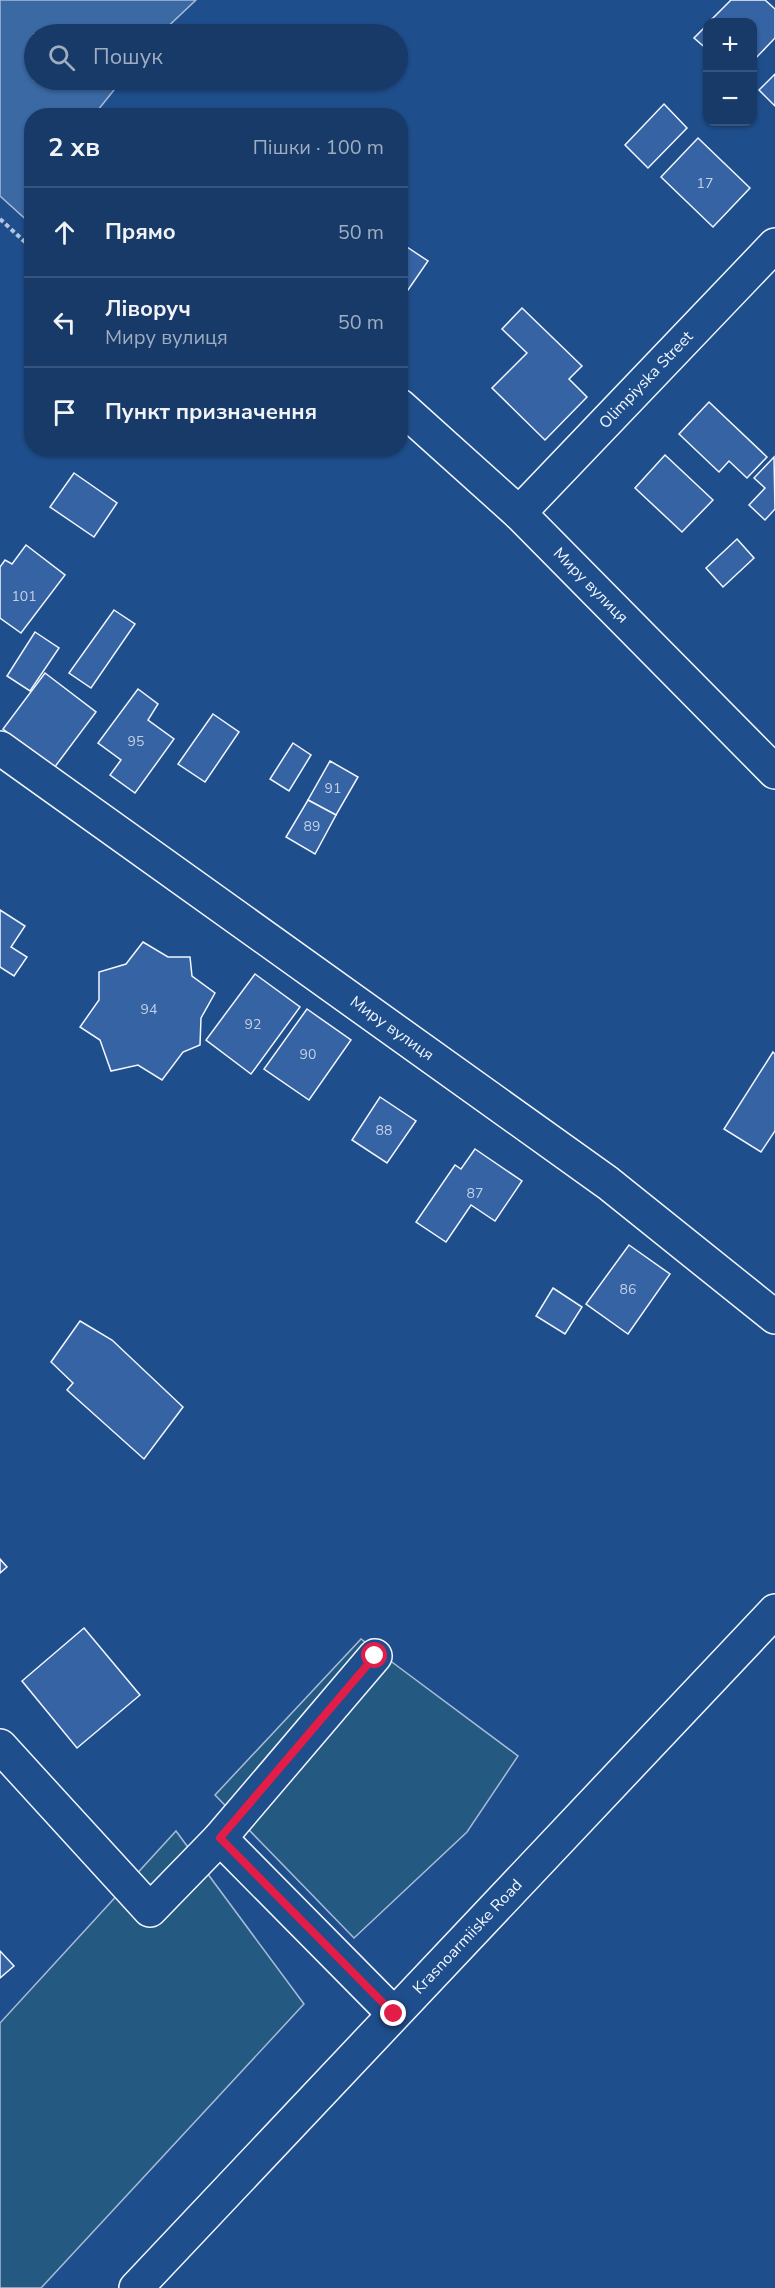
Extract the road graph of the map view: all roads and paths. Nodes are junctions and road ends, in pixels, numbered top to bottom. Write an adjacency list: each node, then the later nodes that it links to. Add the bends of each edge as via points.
1 (0, 219): 2 (path)
2 (24, 241)
3 (775, 245): 5 (street, Olimpiyska Street)
4 (408, 413): 5 (street, Миру вулиця)
5 (519, 513): 7 (street, Миру вулиця)
6 (0, 748): 8 (street, Миру вулиця, via 608,1183)
7 (775, 772)
8 (775, 1317)
9 (775, 1611): 13 (street, Krasnoarmiiske Road)
10 (375, 1656): 12 (street)
11 (0, 1746): 12 (street, via 150,1910)
12 (220, 1838): 13 (street)
13 (394, 2014): 14 (street, Krasnoarmiiske Road)
14 (136, 2288)

